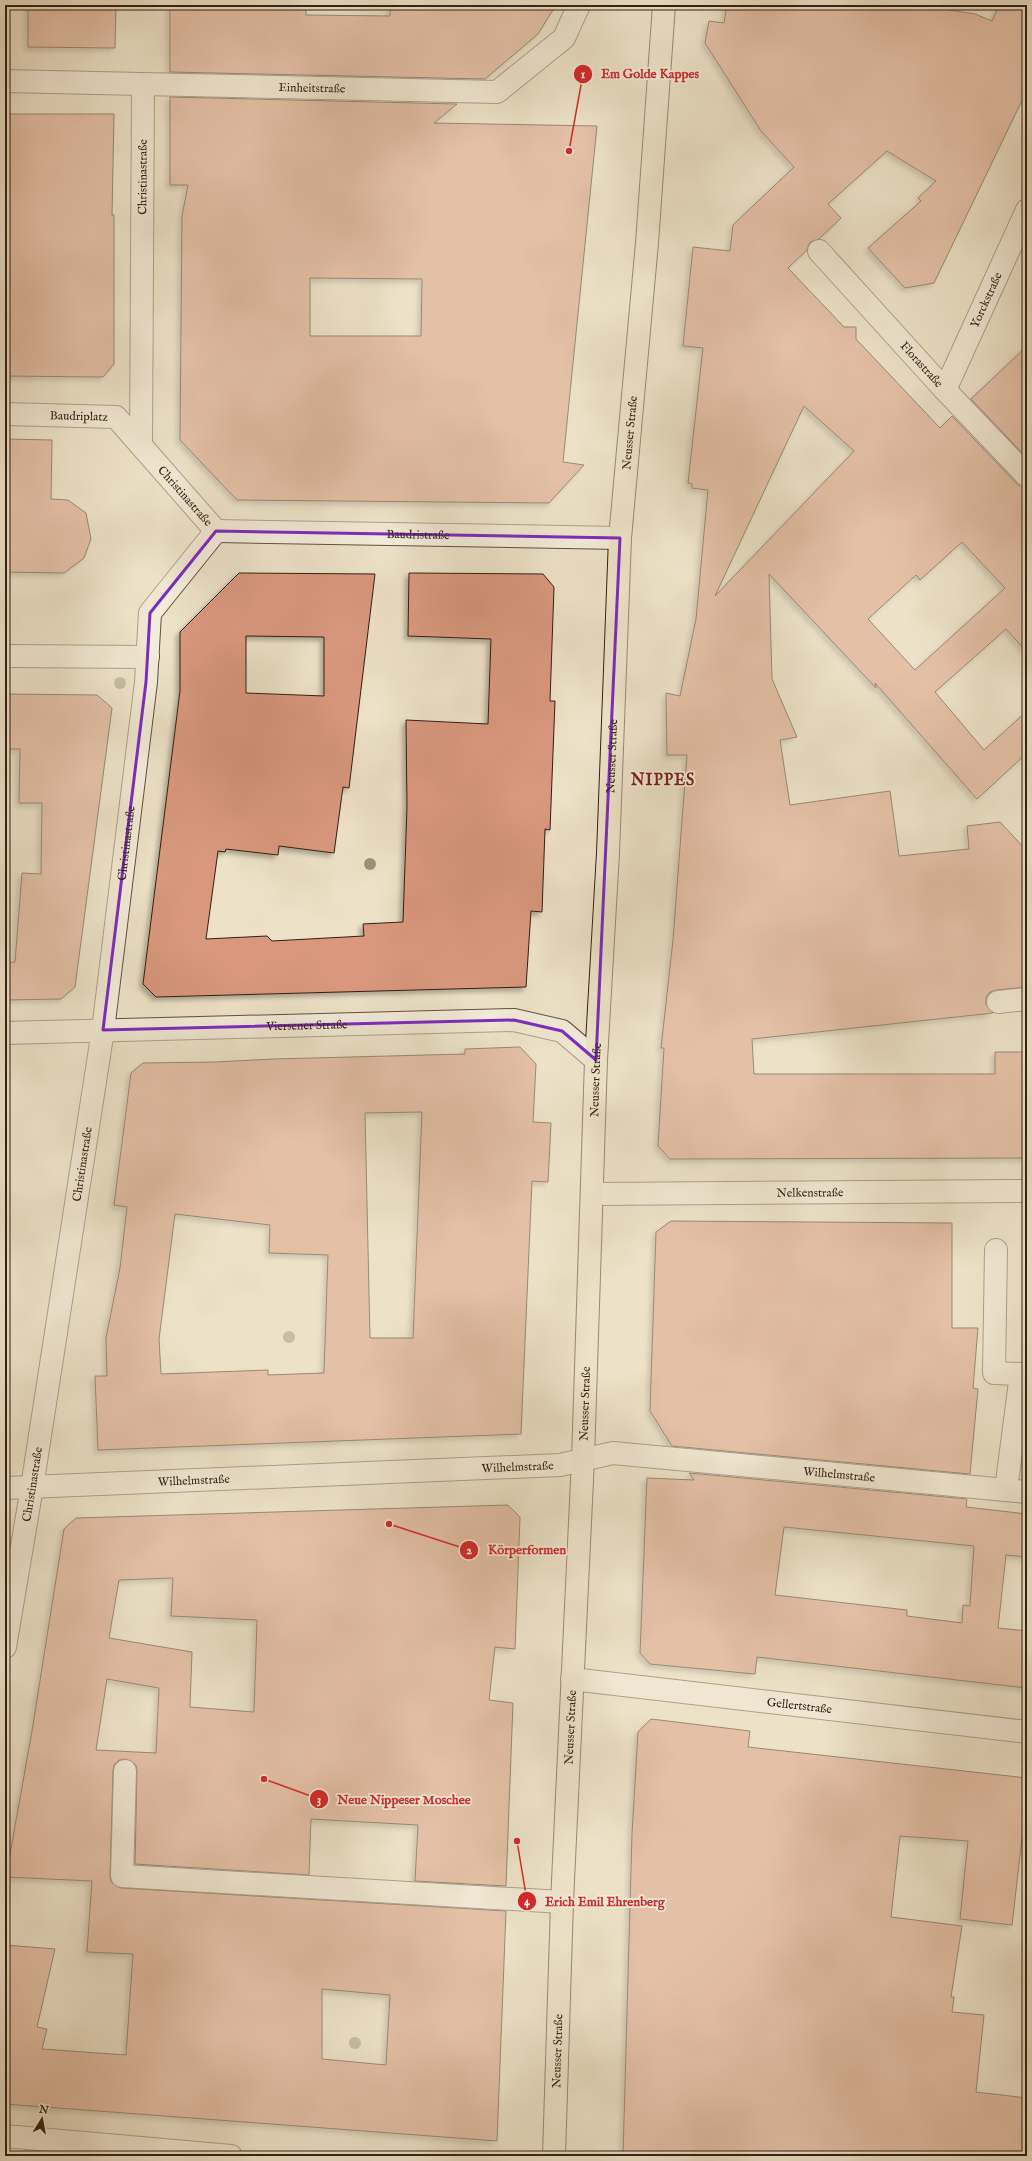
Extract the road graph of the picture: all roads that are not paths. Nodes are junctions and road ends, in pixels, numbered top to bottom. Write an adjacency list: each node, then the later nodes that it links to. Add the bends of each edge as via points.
1 (579, 5): 4 (street, Einheitstraße, via 564,38 498,92)
2 (664, 5): 12 (main road, Neusser Straße, via 647,242)
3 (5, 81): 4 (street, Einheitstraße)
4 (143, 84): 9 (street, Christinastraße)
5 (1027, 210): 7 (street, Yorckstraße)
6 (819, 251): 7 (street, Florastraße)
7 (945, 390): 10 (street, Florastraße)
8 (5, 414): 9 (street, Baudriplatz, via 116,417)
9 (141, 445): 11 (street, Christinastraße)
10 (1027, 476)
11 (216, 531): 12 (street, Baudristraße); 14 (street, Christinastraße, via 150,613)
12 (620, 538): 19 (main road, Neusser Straße, via 608,854)
13 (5, 656): 14 (street)
14 (148, 657): 17 (street, Christinastraße)
15 (1027, 999): 16 (street)
16 (998, 1002)
17 (103, 1030): 18 (street, Viersener Straße); 19 (street, Viersener Straße, via 514,1020 562,1031); 26 (street, Christinastraße)
18 (5, 1033)
19 (596, 1060): 21 (main road, Neusser Straße)
20 (1027, 1191): 21 (street, Nelkenstraße)
21 (592, 1194): 25 (main road, Neusser Straße)
22 (996, 1250): 23 (street, via 994,1373)
23 (1024, 1374): 24 (street)
24 (1021, 1423): 28 (street)
25 (583, 1459): 26 (street, Wilhelmstraße, via 554,1465); 28 (street, Wilhelmstraße, via 613,1453); 30 (main road, Neusser Straße)
26 (32, 1487): 27 (street, Wilhelmstraße); 29 (street, Christinastraße)
27 (5, 1488)
28 (1017, 1491)
29 (5, 1647)
30 (572, 1679): 31 (street, Gellertstraße); 33 (main road, Neusser Straße)
31 (1027, 1732)
32 (125, 1771): 33 (street, via 122,1876)
33 (562, 1902): 36 (main road, Neusser Straße)
34 (5, 2136): 35 (street)
35 (231, 2156)
36 (554, 2156)

